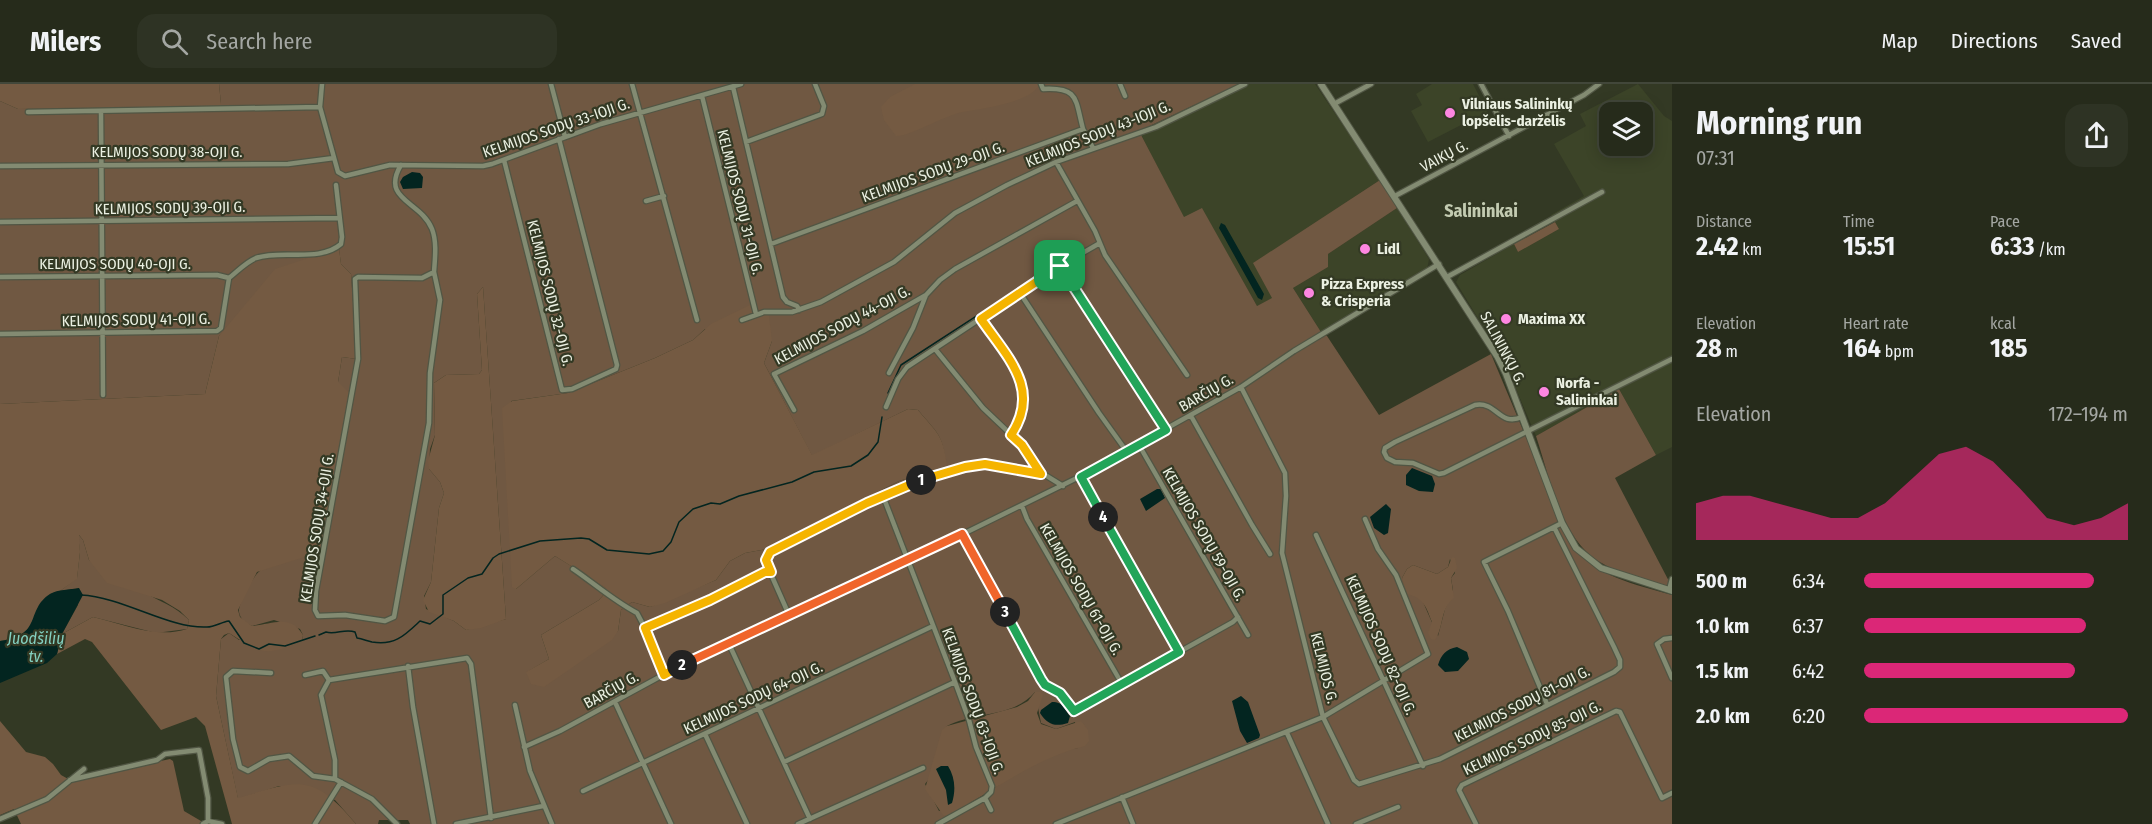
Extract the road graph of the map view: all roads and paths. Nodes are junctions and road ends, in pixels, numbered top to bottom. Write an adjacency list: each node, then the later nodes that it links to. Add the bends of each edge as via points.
1 (322, 84): 17 (street)
2 (551, 84): 23 (street)
3 (632, 84): 20 (street)
4 (741, 84): 13 (street, KELMIJOS SODŲ 33-IOJI G.)
5 (815, 84): 24 (street, via 824,105 822,114)
6 (1041, 84): 21 (street, via 1043,89 1062,88 1072,95)
7 (1120, 84): 15 (street)
8 (1245, 84): 25 (street, KELMIJOS SODŲ 43-IOJI G., via 1155,127)
9 (1321, 84): 16 (main road, SALININKŲ G.)
10 (1371, 84): 16 (street)
11 (1481, 84): 22 (street)
12 (1599, 84): 22 (street, VAIKŲ G.)
13 (733, 87): 14 (street, KELMIJOS SODŲ 33-IOJI G.); 24 (street)
14 (702, 96): 20 (street, KELMIJOS SODŲ 33-IOJI G.); 53 (street, KELMIJOS SODŲ 31-OJI G.)
15 (1125, 96)
16 (1334, 104): 35 (main road, SALININKŲ G.)
17 (320, 108): 19 (street); 26 (street)
18 (28, 112): 19 (street)
19 (101, 112): 29 (street)
20 (640, 112): 23 (street, KELMIJOS SODŲ 33-IOJI G.); 34 (street)
21 (1083, 129): 25 (street); 42 (street, KELMIJOS SODŲ 29-OJI G.)
22 (1509, 136): 35 (street, VAIKŲ G.)
23 (562, 138): 27 (street, KELMIJOS SODŲ 33-IOJI G.); 27 (street, KELMIJOS SODŲ 32-OJI G., via 617,365 572,389 562,390)
24 (746, 142): 42 (street)
25 (1093, 148): 28 (street, KELMIJOS SODŲ 43-IOJI G.)
26 (334, 158): 29 (street, KELMIJOS SODŲ 38-OJI G., via 288,164); 30 (street, KELMIJOS SODŲ 33-IOJI G., via 341,175)
27 (504, 160): 30 (street, KELMIJOS SODŲ 33-IOJI G., via 483,166)
28 (1056, 162): 37 (street); 52 (street, KELMIJOS SODŲ 43-IOJI G., via 955,213 894,262 852,287)
29 (100, 165): 31 (street, KELMIJOS SODŲ 38-OJI G.); 39 (street)
30 (401, 165): 45 (street, KELMIJOS SODŲ 34-OJI G., via 394,186 432,228)
31 (0, 166)
32 (336, 186): 38 (street)
33 (1602, 192): 48 (street)
34 (664, 196): 36 (street); 55 (street)
35 (1395, 196): 43 (main road, SALININKŲ G.)
36 (646, 201)
37 (1077, 201): 41 (street); 51 (street, KELMIJOS SODŲ 44-OJI G., via 955,269)
38 (339, 218): 39 (street, KELMIJOS SODŲ 39-OJI G.); 49 (street, via 342,240 335,248 256,258)
39 (101, 221): 40 (street, KELMIJOS SODŲ 39-OJI G.); 47 (street)
40 (0, 222)
41 (1100, 243): 44 (street); 62 (street)
42 (771, 244): 52 (street, via 783,297)
43 (1439, 264): 48 (main road, SALININKŲ G.); 63 (street, BARČIŲ G.)
44 (1060, 266): 50 (street); 69 (street)
45 (434, 272): 45 (street, KELMIJOS SODŲ 34-OJI G., via 440,300 430,373 429,423 395,614 385,621 345,615 318,616 316,591 358,359 355,279 422,278)
46 (0, 277): 47 (street, KELMIJOS SODŲ 40-OJI G.)
47 (102, 277): 49 (street, KELMIJOS SODŲ 40-OJI G.); 57 (street)
48 (1447, 277): 68 (main road, SALININKŲ G., via 1497,356)
49 (229, 278): 57 (street, KELMIJOS SODŲ 41-OJI G., via 217,331)
50 (1020, 293): 54 (street); 73 (street)
51 (926, 295): 61 (street); 66 (street, KELMIJOS SODŲ 44-OJI G., via 774,374)
52 (799, 310): 53 (street, KELMIJOS SODŲ 43-IOJI G.)
53 (756, 314): 56 (street, KELMIJOS SODŲ 43-IOJI G.)
54 (981, 319): 59 (street); 71 (street, via 1015,370 1023,395 1022,416)
55 (697, 320)
56 (742, 320)
57 (102, 332): 58 (street, KELMIJOS SODŲ 41-OJI G.); 64 (street)
58 (0, 334)
59 (934, 349): 65 (street, via 901,374); 71 (street)
60 (1672, 359): 70 (street)
61 (889, 373)
62 (1187, 375)
63 (1241, 387): 67 (street, BARČIŲ G.); 111 (street, KELMIJOS G., via 1286,478 1282,553)
64 (103, 395)
65 (886, 407)
66 (794, 410)
67 (1191, 416): 69 (street, BARČIŲ G.); 84 (street)
68 (1522, 417): 70 (main road, SALININKŲ G.); 70 (street, via 1507,419 1488,405 1475,405 1395,442 1384,452 1390,460 1413,463 1441,474)
69 (1166, 430): 72 (street, BARČIŲ G.)
70 (1528, 432): 80 (main road, SALININKŲ G.)
71 (1011, 435): 74 (street)
72 (1139, 445): 73 (street, BARČIŲ G.); 91 (street, KELMIJOS SODŲ 59-OJI G.)
73 (1127, 452): 75 (street, BARČIŲ G.)
74 (1041, 474): 76 (street); 77 (street, via 977,465 918,481)
75 (1081, 477): 76 (street, BARČIŲ G.); 97 (street)
76 (1063, 486): 78 (street, BARČIŲ G.)
77 (883, 496): 85 (street, KELMIJOS SODŲ 63-IOJI G.); 87 (street, via 770,552 766,560)
78 (1022, 506): 82 (street, BARČIŲ G.); 106 (street, KELMIJOS SODŲ 61-OJI G.)
79 (1365, 519): 104 (street, via 1378,549 1396,575 1428,649 1426,658)
80 (1562, 523): 81 (street); 89 (main road, SALININKŲ G., via 1576,548 1601,568)
81 (1554, 527): 108 (street, via 1484,562); 108 (street, KELMIJOS SODŲ 81-OJI G., via 1621,664 1614,672)
82 (962, 534): 85 (street, BARČIŲ G.); 106 (street, via 1045,685 1060,693 1076,711)
83 (1316, 535): 104 (street, KELMIJOS SODŲ 82-OJI G.)
84 (1270, 554)
85 (908, 561): 90 (street, BARČIŲ G.); 92 (street, KELMIJOS SODŲ 63-IOJI G.)
86 (573, 570): 93 (street, via 637,613)
87 (771, 572): 90 (street); 93 (street)
88 (1672, 579): 89 (street)
89 (1670, 590)
90 (789, 615): 96 (street, BARČIŲ G.)
91 (1238, 617): 94 (street, KELMIJOS SODŲ 59-OJI G.); 97 (street)
92 (933, 626): 105 (street, KELMIJOS SODŲ 63-IOJI G.); 110 (street, KELMIJOS SODŲ 64-OJI G.)
93 (645, 628): 101 (street)
94 (1248, 635)
95 (1672, 638): 102 (street, via 1658,644)
96 (729, 644): 101 (street, BARČIŲ G.); 110 (street)
97 (1179, 652): 106 (street)
98 (408, 666): 103 (street); 130 (street, via 465,657 470,660); 137 (street)
99 (271, 673): 120 (street, via 233,671 226,677 240,767 248,771 269,759 289,756 313,776)
100 (305, 675): 103 (street, via 323,672)
101 (664, 675): 107 (street, BARČIŲ G.)
102 (1672, 678)
103 (329, 680): 120 (street, via 321,695 335,760)
104 (1384, 681): 111 (street); 117 (street, KELMIJOS SODŲ 82-OJI G.)
105 (955, 682): 115 (street); 126 (street, KELMIJOS SODŲ 63-IOJI G., via 992,786)
106 (1122, 684)
107 (615, 702): 114 (street, BARČIŲ G.); 116 (street)
108 (1547, 704): 117 (street, KELMIJOS SODŲ 81-OJI G.)
109 (514, 705): 114 (street)
110 (759, 708): 113 (street, KELMIJOS SODŲ 64-OJI G.); 115 (street)
111 (1323, 717): 112 (street, KELMIJOS G.); 117 (street, KELMIJOS SODŲ 81-OJI G., via 1359,784)
112 (1287, 733): 125 (street, KELMIJOS G.); 146 (street)
113 (705, 734): 116 (street, KELMIJOS SODŲ 64-OJI G.); 141 (street)
114 (524, 747): 127 (street)
115 (784, 762): 132 (street)
116 (644, 763): 123 (street, KELMIJOS SODŲ 64-OJI G.); 140 (street)
117 (1423, 766)
118 (923, 768): 132 (street)
119 (84, 769): 121 (street)
120 (335, 779): 122 (street)
121 (70, 780): 131 (street, via 47,799); 133 (street, via 157,760 165,753 199,750 208,798)
122 (341, 782): 135 (street); 136 (street, via 372,799)
123 (583, 791)
124 (1672, 793): 148 (street, KELMIJOS SODŲ 85-OJI G., via 1662,798 1620,712 1616,711 1462,785 1460,790)
125 (1122, 797): 144 (street, KELMIJOS G.); 145 (street)
126 (985, 798): 129 (street); 143 (street, KELMIJOS SODŲ 63-IOJI G.)
127 (543, 806): 130 (street); 139 (street)
128 (1398, 807): 147 (street)
129 (991, 810)
130 (492, 818): 138 (street)
131 (0, 819)
132 (810, 819): 142 (street)
133 (205, 822): 134 (street)
134 (222, 824)
135 (315, 824)
136 (397, 824)
137 (434, 824)
138 (456, 824)
139 (552, 824)
140 (671, 824)
141 (747, 824)
142 (798, 824)
143 (938, 824)
144 (1057, 824)
145 (1133, 824)
146 (1328, 824)
147 (1356, 824)
148 (1476, 824)

